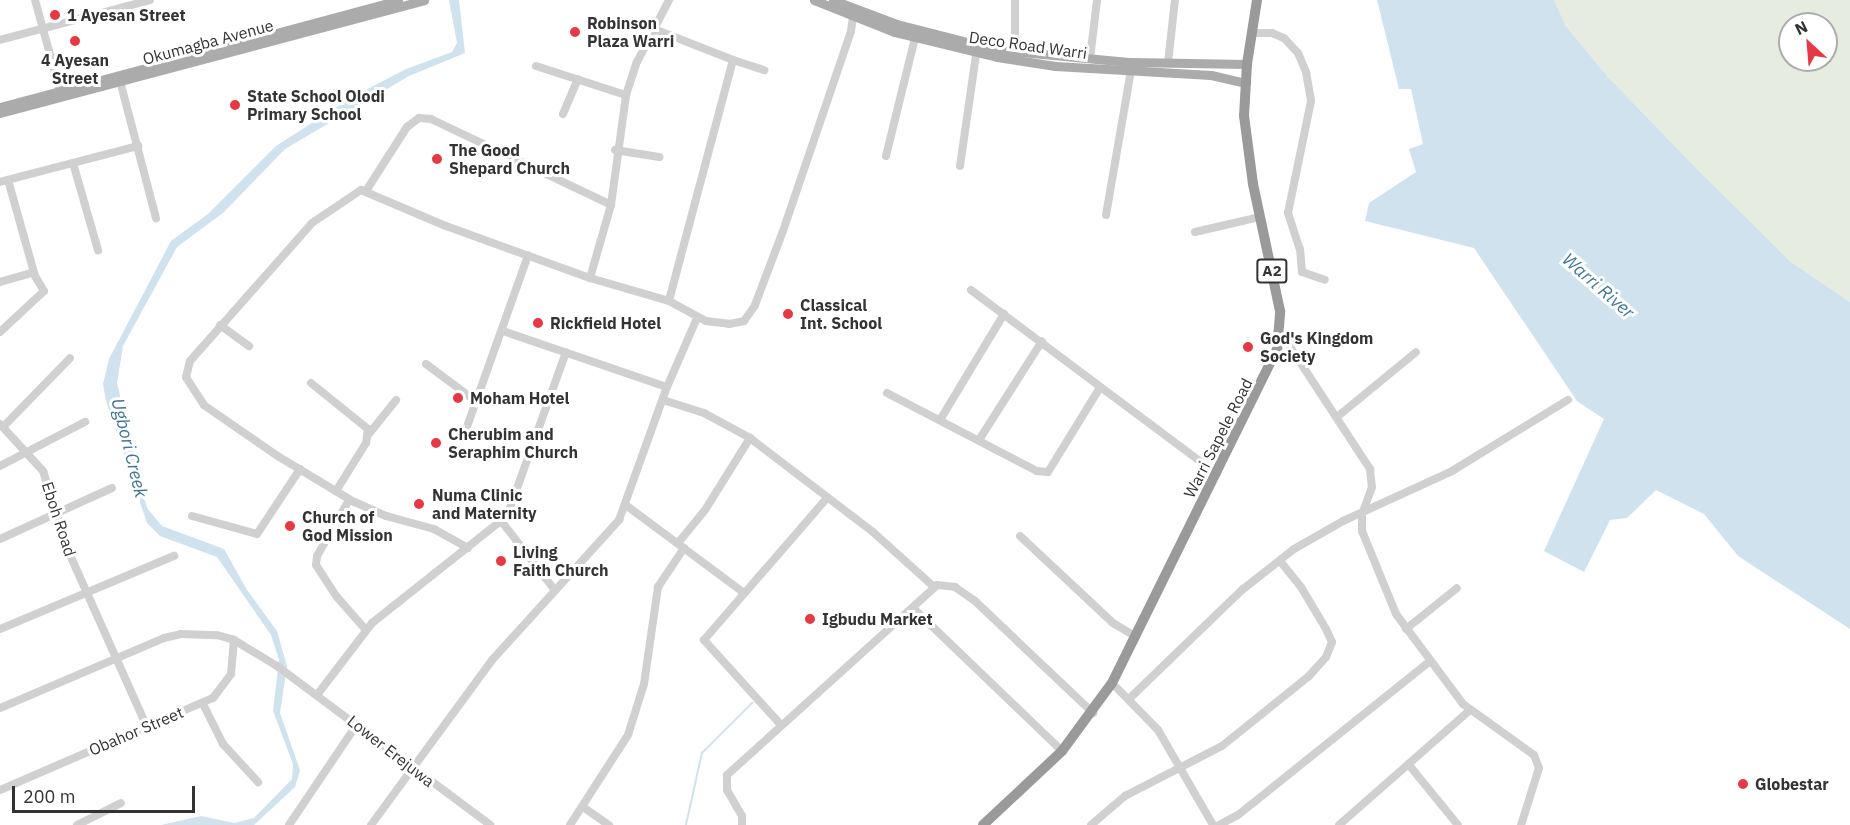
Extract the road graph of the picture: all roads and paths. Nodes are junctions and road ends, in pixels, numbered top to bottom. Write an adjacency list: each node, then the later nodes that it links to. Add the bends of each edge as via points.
1 (35, 0): 15 (street)
2 (150, 0): 15 (street)
3 (398, 0): 12 (main road, Okumagba Avenue)
4 (424, 0): 29 (main road, Okumagba Avenue)
5 (669, 0): 14 (street)
6 (814, 0): 13 (main road, Deco Road Warri)
7 (833, 0): 19 (main road, Deco Road Warri)
8 (1015, 0): 20 (street)
9 (1097, 0): 21 (street)
10 (1175, 0): 23 (street)
11 (1257, 0): 16 (highway, Warri Sapele Road / A2)
12 (362, 5): 31 (main road, Okumagba Avenue)
13 (853, 17): 17 (main road, Deco Road Warri); 58 (street, via 755,305 737,323)
14 (654, 29): 22 (street); 32 (street)
15 (43, 30): 18 (street); 31 (street)
16 (1253, 33): 24 (highway, Warri Sapele Road / A2); 53 (street, via 1272,33 1284,38 1298,53 1306,72 1311,101 1288,213 1298,241 1302,272)
17 (915, 38): 19 (main road, Deco Road Warri); 38 (street)
18 (0, 40)
19 (977, 49): 20 (main road, Deco Road Warri); 27 (main road, Deco Road Warri, via 1055,66); 41 (street)
20 (1015, 51): 21 (main road, Deco Road Warri)
21 (1090, 59): 23 (main road, Deco Road Warri)
22 (733, 60): 26 (street); 56 (street)
23 (1168, 63): 24 (main road, Deco Road Warri)
24 (1247, 64): 30 (highway, Warri Sapele Road / A2)
25 (536, 66): 28 (street)
26 (764, 69)
27 (1131, 70): 30 (main road, Deco Road Warri, via 1211,75); 45 (street)
28 (578, 79): 32 (street); 35 (street)
29 (120, 81): 34 (main road, Okumagba Avenue); 36 (street)
30 (1246, 82): 46 (highway, Warri Sapele Road / A2, via 1247,150)
31 (60, 91): 33 (main road, Okumagba Avenue)
32 (626, 95): 37 (street)
33 (0, 106)
34 (0, 113)
35 (563, 114)
36 (138, 146): 40 (street); 47 (street)
37 (615, 150): 39 (street); 44 (street)
38 (886, 156)
39 (659, 157)
40 (73, 163): 42 (street); 49 (street)
41 (960, 166)
42 (4, 181): 51 (street)
43 (366, 191): 44 (street, via 407,127 419,118 431,119); 50 (street, via 446,226); 59 (street, via 351,193 312,223)
44 (611, 205): 52 (street)
45 (1106, 215)
46 (1260, 217): 48 (street); 62 (highway, Warri Sapele Road / A2)
47 (156, 218)
48 (1195, 232)
49 (98, 250)
50 (528, 255): 52 (street); 60 (street)
51 (34, 272): 54 (street); 61 (street, via 45,291)
52 (590, 278): 56 (street)
53 (1325, 280)
54 (0, 282)
55 (971, 290): 57 (street)
56 (669, 301): 58 (street)
57 (1004, 314): 63 (street); 78 (street)
58 (697, 318): 70 (street)
59 (220, 325): 64 (street); 87 (street, via 188,364 186,377 190,387 213,412)
60 (503, 331): 66 (street); 76 (street)
61 (0, 332)
62 (1281, 333): 77 (street); 88 (highway, Warri Sapele Road / A2, via 1259,393)
63 (1042, 341): 71 (street); 84 (street)
64 (249, 346)
65 (1416, 351): 77 (street)
66 (566, 352): 70 (street); 97 (street, via 519,487)
67 (70, 357): 80 (street)
68 (426, 364): 76 (street)
69 (311, 383): 81 (street, via 361,420)
70 (667, 387): 74 (street)
71 (1099, 389): 84 (street, via 1048,472 1037,471); 88 (street)
72 (887, 393): 78 (street)
73 (396, 400): 81 (street)
74 (663, 400): 83 (street, via 704,413); 93 (street)
75 (1568, 400): 95 (street, via 1452,471)
76 (477, 402): 82 (street)
77 (1337, 417): 95 (street, via 1370,469 1372,487)
78 (940, 420): 84 (street)
79 (85, 422): 85 (street)
80 (1, 425): 85 (street, Eboh Road)
81 (368, 435): 90 (street)
82 (463, 438)
83 (750, 438): 91 (street); 100 (street)
84 (979, 440)
85 (29, 453): 86 (street); 94 (street, Eboh Road, via 43,471)
86 (0, 466)
87 (300, 469): 90 (street); 96 (street, via 257,534)
88 (1217, 474): 113 (highway, Warri Sapele Road / A2)
89 (112, 488): 94 (street)
90 (336, 491): 92 (street)
91 (827, 498): 104 (street, via 873,532); 108 (street)
92 (350, 500): 101 (street, via 386,516 434,529); 112 (street, via 317,556 316,565)
93 (627, 506): 100 (street); 106 (street, via 611,531)
94 (56, 514): 99 (street); 107 (street, Eboh Road)
95 (1362, 514): 103 (street, via 1334,526); 110 (street, via 1366,543)
96 (192, 516)
97 (502, 522): 101 (street); 106 (street)
98 (1020, 536): 113 (street, via 1113,623)
99 (0, 539)
100 (681, 546): 108 (street); 134 (street, via 658,587 644,684 628,735)
101 (468, 548): 112 (street)
102 (174, 556): 107 (street)
103 (1280, 561): 119 (street, via 1196,631); 129 (street, via 1318,613 1332,642 1330,649 1309,676 1246,728)
104 (934, 587): 109 (street); 123 (street, via 956,587 975,602)
105 (1457, 588): 110 (street)
106 (554, 590): 130 (street, via 493,659)
107 (87, 592): 111 (street); 115 (street, Eboh Road)
108 (742, 592): 125 (street, via 704,642)
109 (913, 608): 125 (street); 127 (street)
110 (1406, 628): 116 (street)
111 (0, 629)
112 (366, 630): 118 (street)
113 (1136, 637): 117 (highway, Warri Sapele Road / A2)
114 (234, 640): 115 (street, via 181,634); 118 (street, Lower Erejuwa); 120 (street, Obahor Street, via 231,674 221,690)
115 (116, 658): 121 (street); 126 (street, Eboh Road)
116 (1430, 661): 122 (street); 146 (street, via 1238,815)
117 (1112, 682): 119 (street); 123 (highway, Warri Sapele Road / A2)
118 (317, 694): 124 (street, Lower Erejuwa)
119 (1130, 698): 129 (street, via 1158,730)
120 (203, 704): 126 (street, Obahor Street); 131 (street, via 223,744)
121 (0, 708)
122 (1470, 710): 128 (street); 148 (street, via 1531,750 1537,762 1535,788)
123 (1093, 713): 127 (highway, Warri Sapele Road / A2)
124 (357, 724): 130 (street, Lower Erejuwa); 137 (street)
125 (782, 725): 142 (street, via 727,775 727,790 742,816)
126 (147, 727): 132 (street, Obahor Street)
127 (1062, 752): 143 (highway, Warri Sapele Road / A2)
128 (1409, 765): 135 (street); 147 (street)
129 (1181, 767): 144 (street, via 1125,796); 145 (street)
130 (412, 768): 138 (street); 139 (street, Lower Erejuwa)
131 (258, 782)
132 (0, 790)
133 (121, 803): 136 (street)
134 (583, 807): 140 (street); 141 (street)
135 (1452, 823)
136 (77, 825)
137 (289, 825)
138 (371, 825)
139 (489, 825)
140 (570, 825)
141 (609, 825)
142 (742, 825)
143 (983, 825)
144 (1091, 825)
145 (1213, 825)
146 (1219, 825)
147 (1339, 825)
148 (1521, 825)

